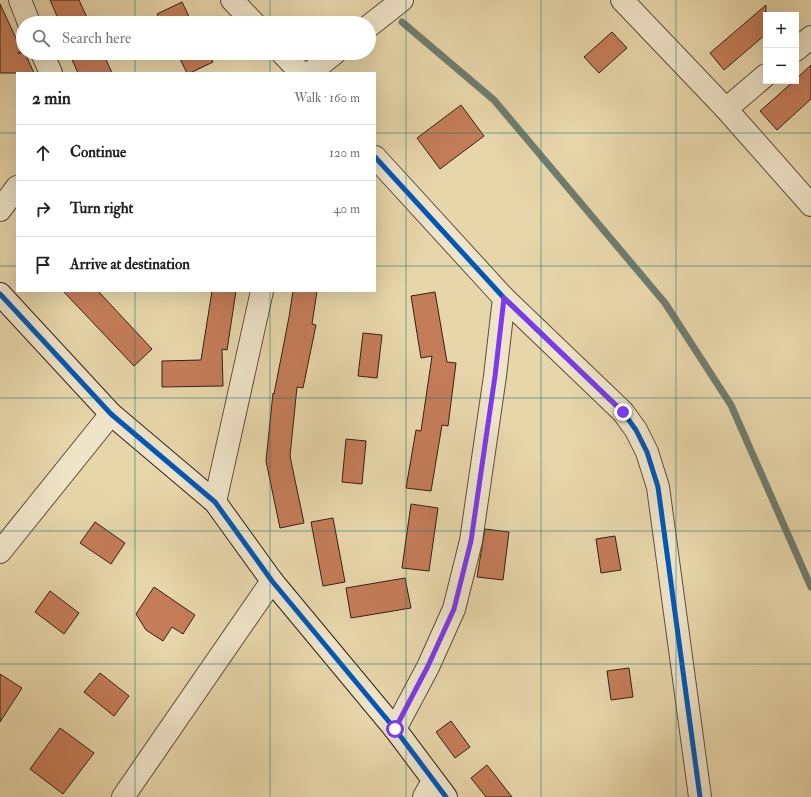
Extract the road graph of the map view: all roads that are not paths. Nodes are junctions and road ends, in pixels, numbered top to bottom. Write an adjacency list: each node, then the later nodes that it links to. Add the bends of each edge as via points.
1 (20, 0): 5 (street)
2 (232, 0): 6 (street)
3 (402, 0): 7 (street)
4 (622, 0): 17 (street)
5 (26, 16)
6 (247, 16)
7 (376, 20)
8 (811, 37): 9 (street)
9 (798, 48)
10 (45, 60): 13 (street)
11 (289, 60): 14 (street)
12 (326, 60): 15 (street)
13 (51, 72)
14 (300, 72)
15 (311, 72)
16 (763, 78): 17 (street)
17 (726, 109): 20 (street)
18 (376, 158): 24 (street)
19 (16, 187): 21 (street)
20 (811, 205)
21 (0, 210)
22 (262, 292): 26 (street)
23 (0, 294): 25 (street)
24 (504, 298): 29 (street, via 471,541 454,609); 32 (street, via 623,412 647,452 658,487)
25 (111, 414): 26 (street); 27 (street)
26 (215, 502): 28 (street)
27 (0, 552)
28 (272, 581): 29 (street); 31 (street)
29 (395, 729): 30 (street)
30 (434, 792)
31 (123, 797)
32 (700, 797)

